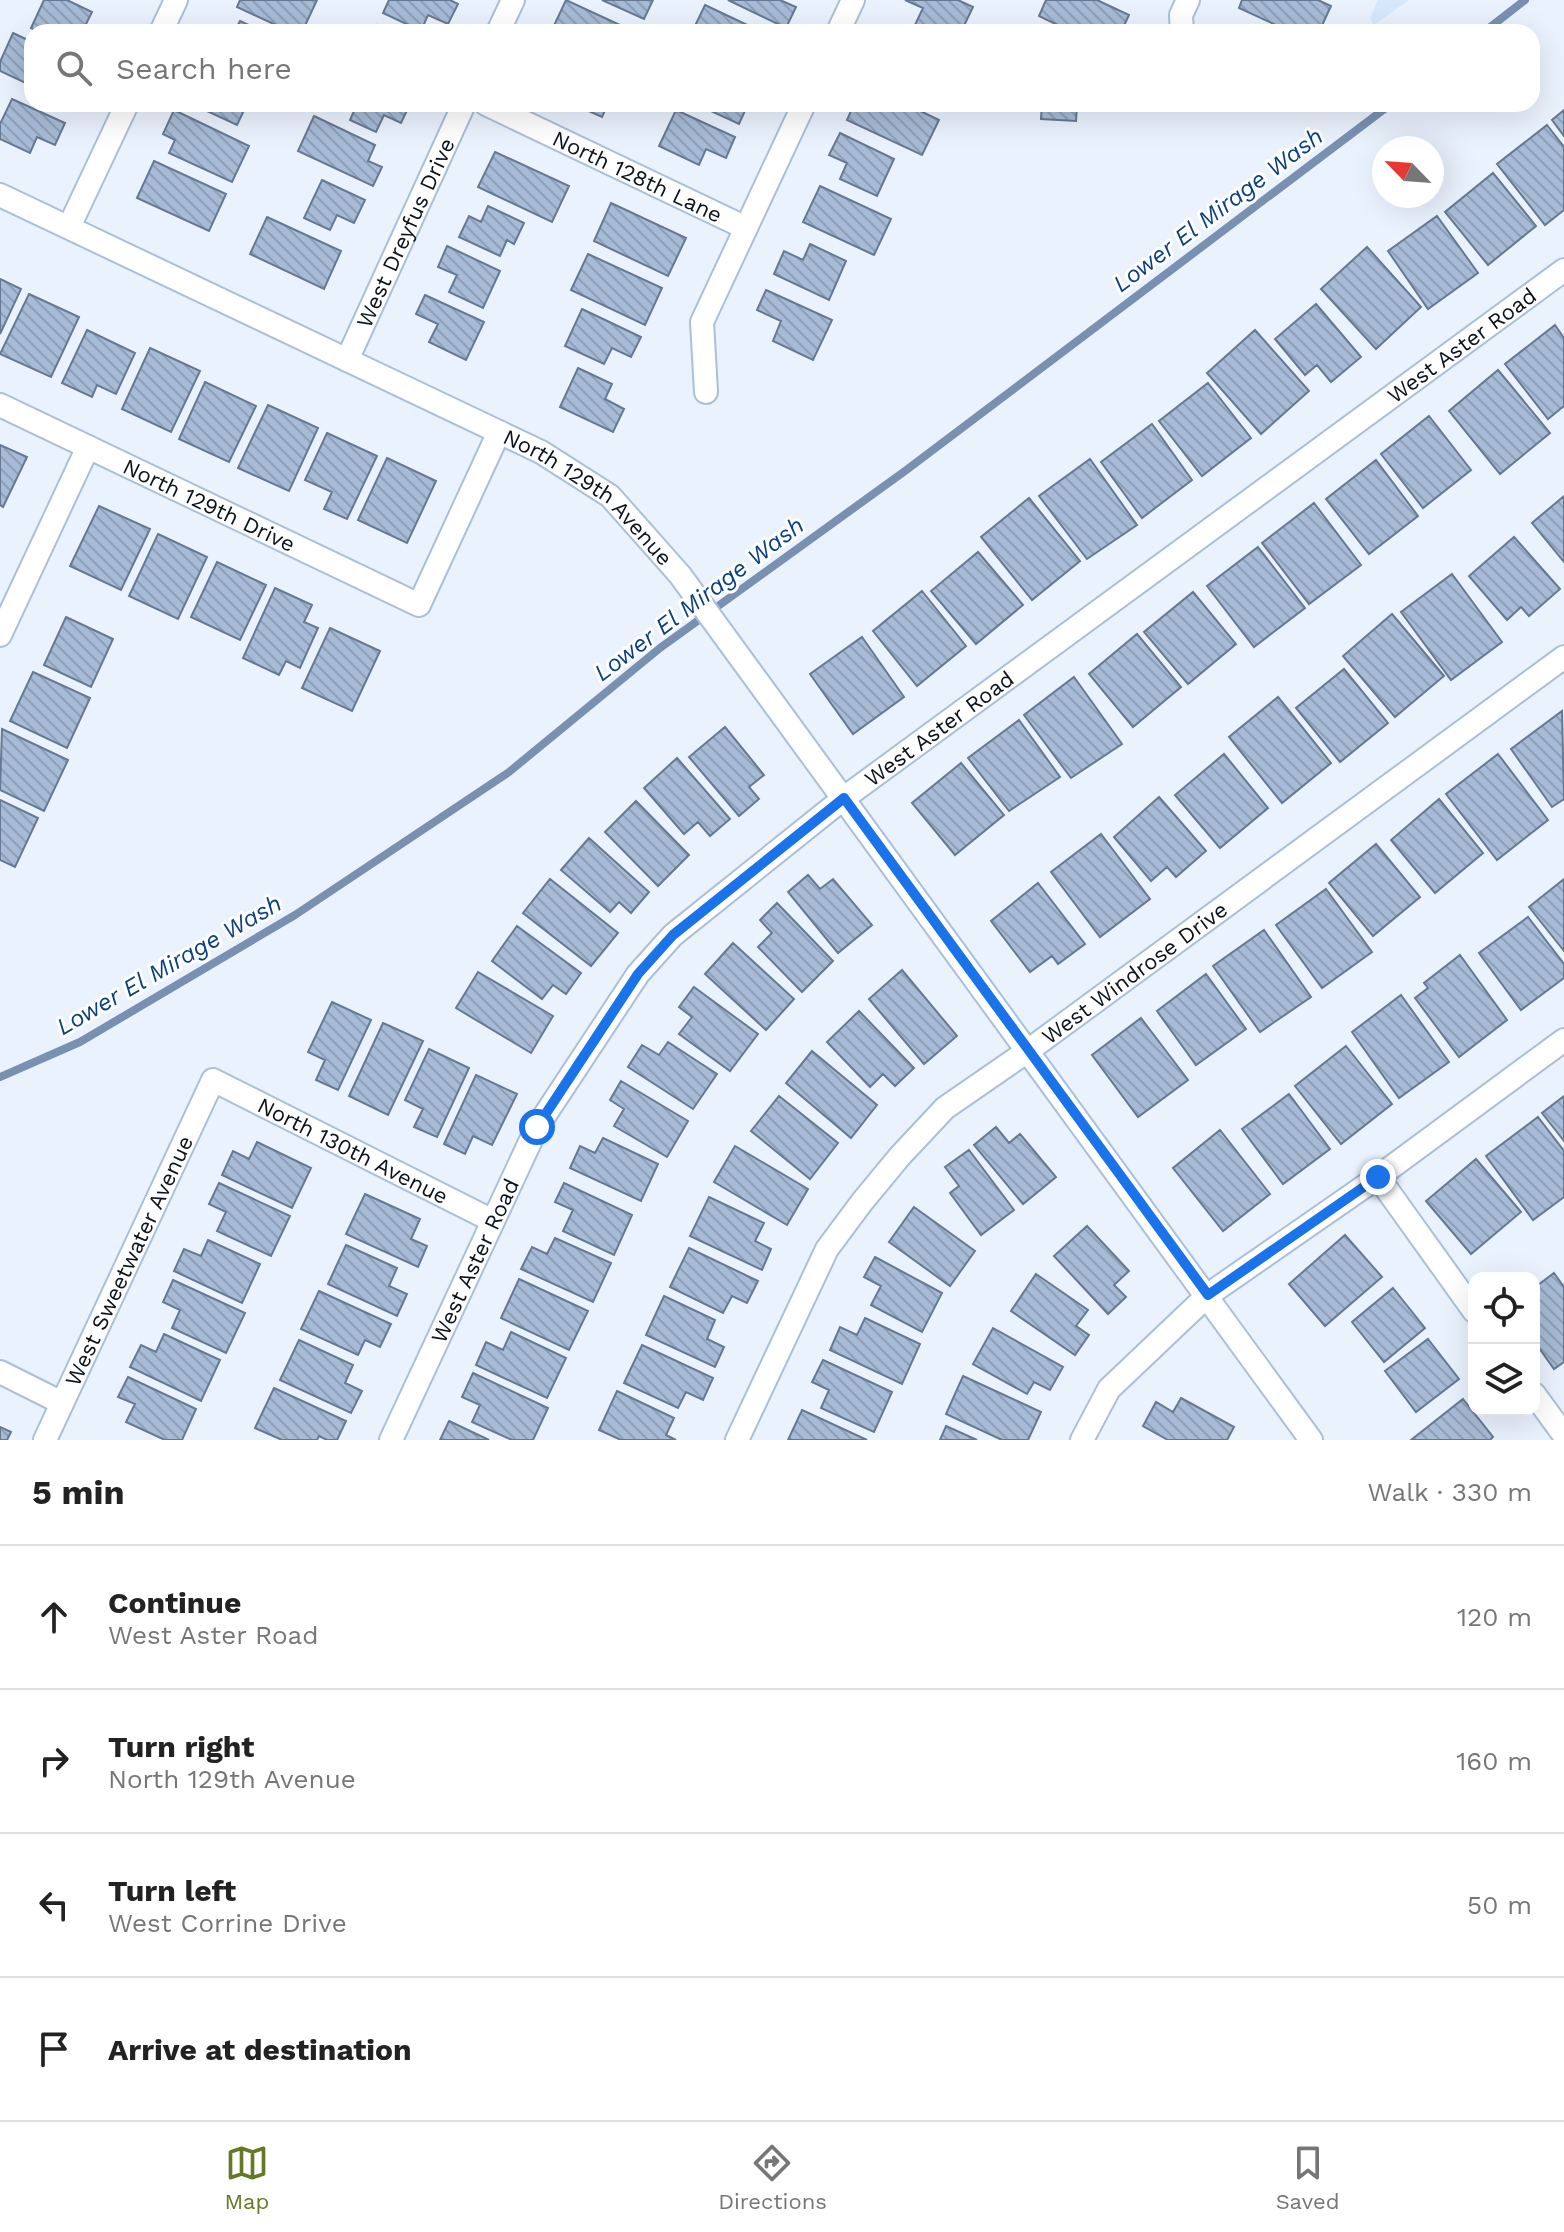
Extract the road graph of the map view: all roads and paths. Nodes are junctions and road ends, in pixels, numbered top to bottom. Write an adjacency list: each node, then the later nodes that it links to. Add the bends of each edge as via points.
1 (176, 0): 5 (street)
2 (513, 0): 6 (street)
3 (853, 0): 7 (street)
4 (1188, 0): 8 (street)
5 (165, 24)
6 (502, 24)
7 (842, 24)
8 (1182, 24)
9 (123, 112): 14 (street)
10 (460, 112): 17 (street, West Dreyfus Drive)
11 (503, 112): 15 (street, North 128th Lane)
12 (800, 112): 15 (street)
13 (0, 195): 14 (street, North 129th Avenue)
14 (69, 227): 17 (street, North 129th Avenue)
15 (746, 228): 18 (street, via 702,322)
16 (1564, 270): 24 (street, West Aster Road)
17 (347, 360): 20 (street, North 129th Avenue)
18 (706, 392)
19 (0, 405): 21 (street, North 129th Drive)
20 (499, 432): 21 (street, North 129th Drive, via 419,605); 24 (street, North 129th Avenue, via 610,496 633,519)
21 (88, 447): 22 (street)
22 (0, 635)
23 (1564, 657): 26 (street, West Windrose Drive)
24 (844, 798): 26 (street, North 129th Avenue); 29 (street, West Aster Road, via 673,935 638,974 537,1127)
25 (1564, 1040): 28 (street)
26 (1029, 1050): 30 (street, North 129th Avenue); 38 (street, West Windrose Drive, via 945,1108 862,1202 827,1249)
27 (213, 1080): 29 (street, North 130th Avenue); 34 (street, West Sweetwater Avenue)
28 (1378, 1177): 30 (street); 31 (street)
29 (493, 1221): 37 (street, West Aster Road)
30 (1208, 1295): 39 (street, via 1109,1389); 40 (street, North 129th Avenue)
31 (1468, 1303)
32 (0, 1372): 34 (street)
33 (1540, 1402): 35 (street)
34 (62, 1403): 36 (street, West Sweetwater Avenue)
35 (1564, 1435)
36 (45, 1440)
37 (391, 1440)
38 (737, 1440)
39 (1082, 1440)
40 (1311, 1440)

